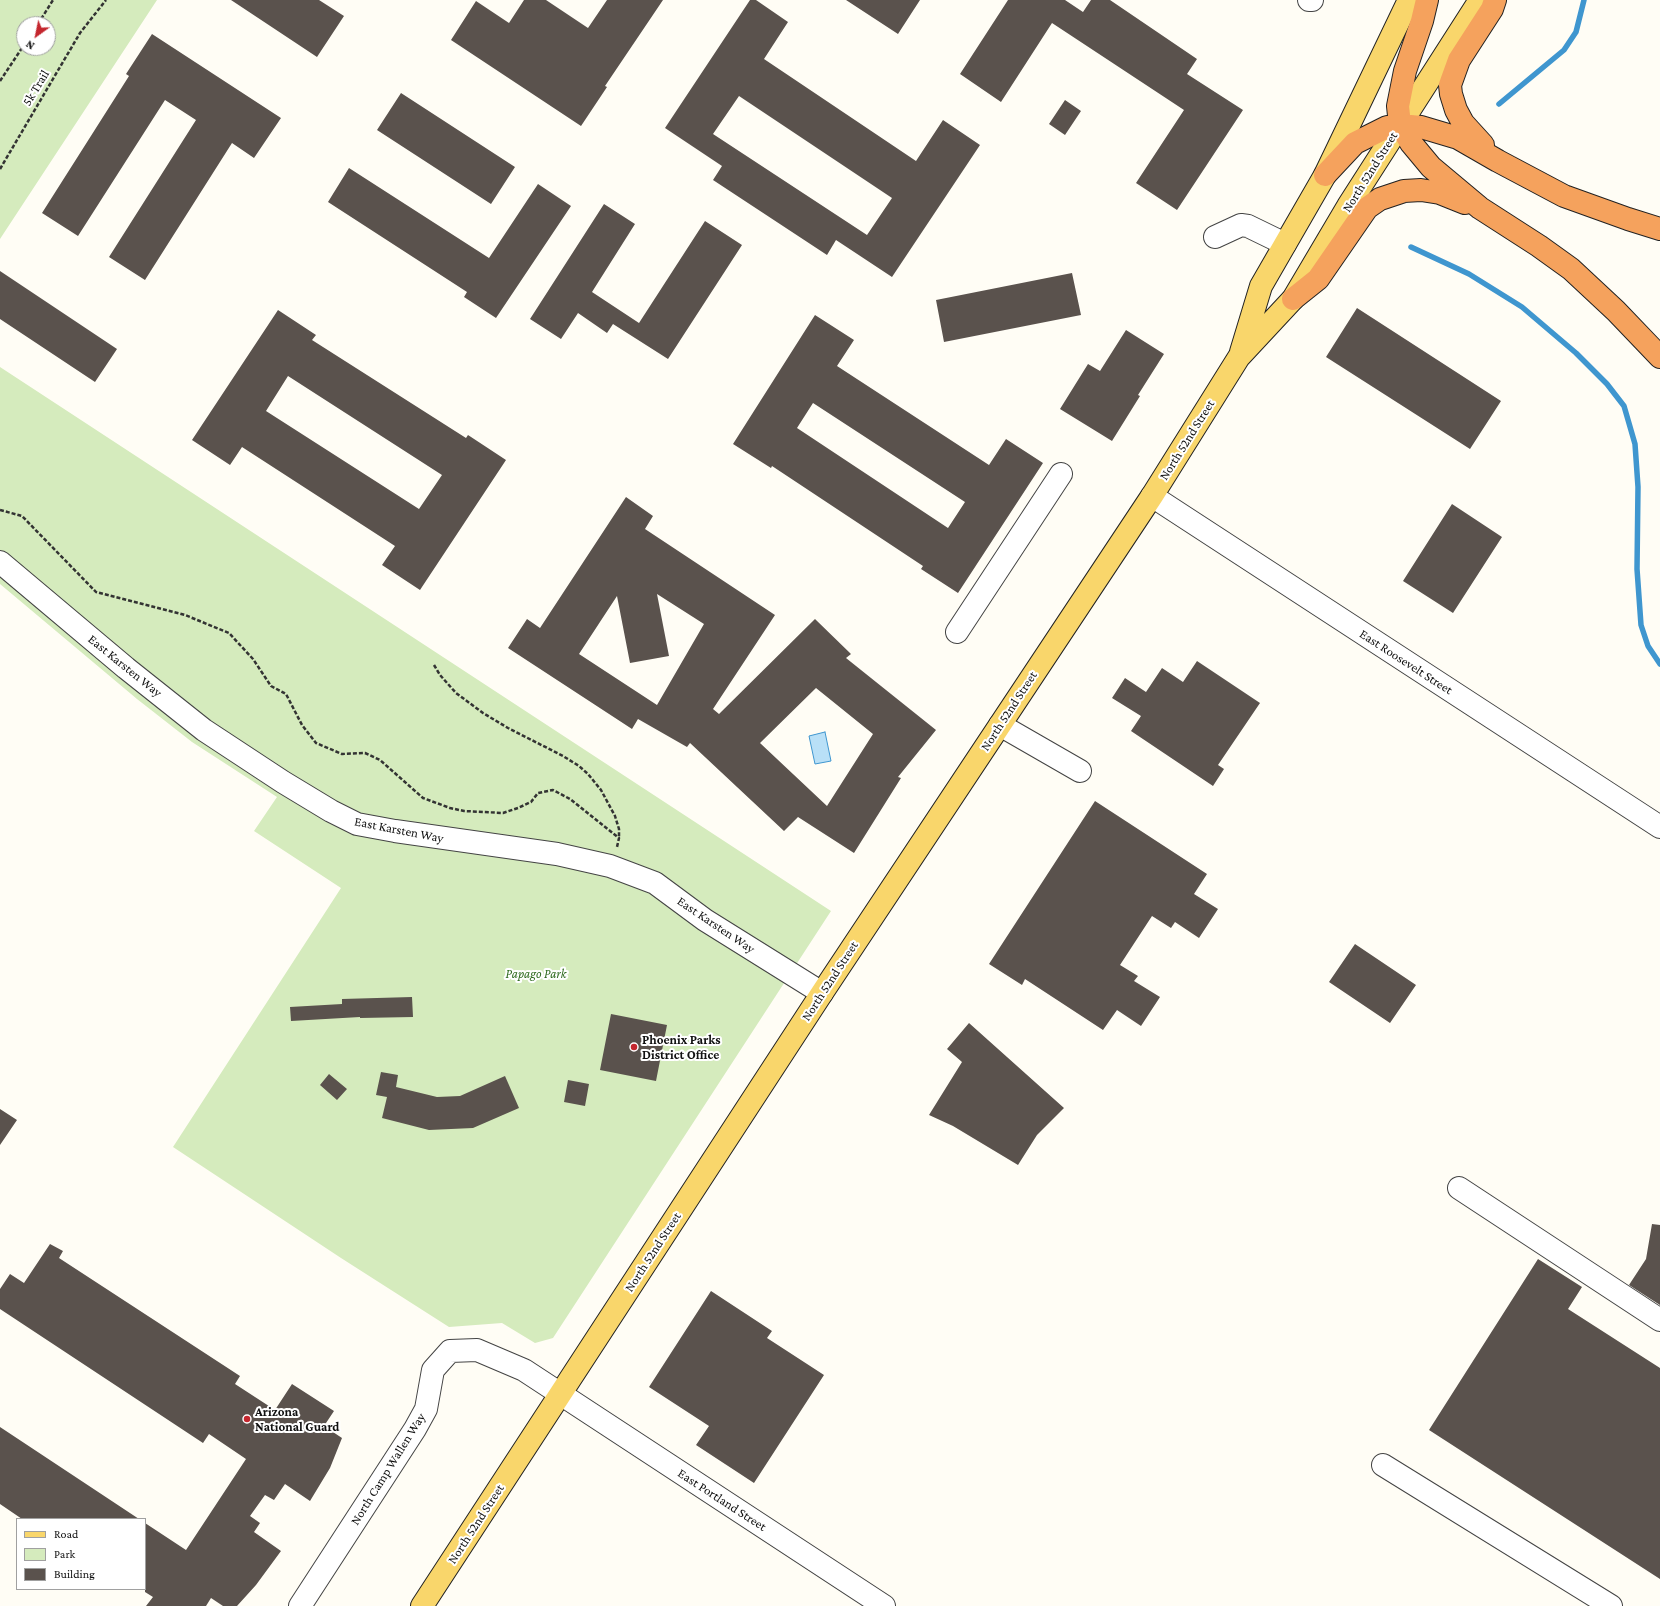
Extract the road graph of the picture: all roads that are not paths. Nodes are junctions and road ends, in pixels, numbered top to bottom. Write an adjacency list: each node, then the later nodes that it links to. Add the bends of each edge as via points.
1 (1409, 0): 7 (main road, North 52nd Street)
2 (1427, 0): 5 (highway, via 1401,86 1398,106)
3 (1480, 0): 5 (main road, North 52nd Street)
4 (1495, 0): 6 (highway, via 1492,9 1459,60 1450,85 1456,110 1463,122)
5 (1400, 124): 6 (highway, via 1421,126 1458,138); 7 (highway, via 1387,127 1356,143); 8 (highway, via 1411,143 1431,167); 12 (main road, North 52nd Street)
6 (1498, 161): 9 (highway, via 1564,196)
7 (1325, 175): 11 (main road, North 52nd Street)
8 (1480, 208): 12 (highway, via 1440,193 1421,190 1404,191 1380,199 1367,208 1318,279); 14 (highway, via 1571,269)
9 (1660, 229)
10 (1215, 237): 11 (street, via 1240,225 1248,226)
11 (1285, 244): 13 (main road, North 52nd Street, via 1261,286)
12 (1293, 299): 13 (main road, North 52nd Street)
13 (1240, 357): 16 (main road, North 52nd Street)
14 (1660, 357)
15 (1061, 474): 18 (street)
16 (1152, 496): 19 (main road, North 52nd Street); 21 (street, East Roosevelt Street)
17 (0, 562): 22 (street, East Karsten Way, via 204,730 331,811 357,824 557,854 610,866 655,884 705,920)
18 (957, 632)
19 (1000, 725): 20 (street); 22 (main road, North 52nd Street)
20 (1080, 771)
21 (1660, 827)
22 (822, 993): 25 (main road, North 52nd Street)
23 (1459, 1188): 24 (street)
24 (1660, 1320)
25 (560, 1395): 27 (street, North Camp Wallen Way, via 524,1370 477,1350 450,1351 434,1370 426,1409 415,1429); 28 (main road, North 52nd Street); 29 (street, East Portland Street)
26 (1383, 1465): 30 (street)
27 (300, 1606)
28 (422, 1606)
29 (884, 1606)
30 (1611, 1606)

